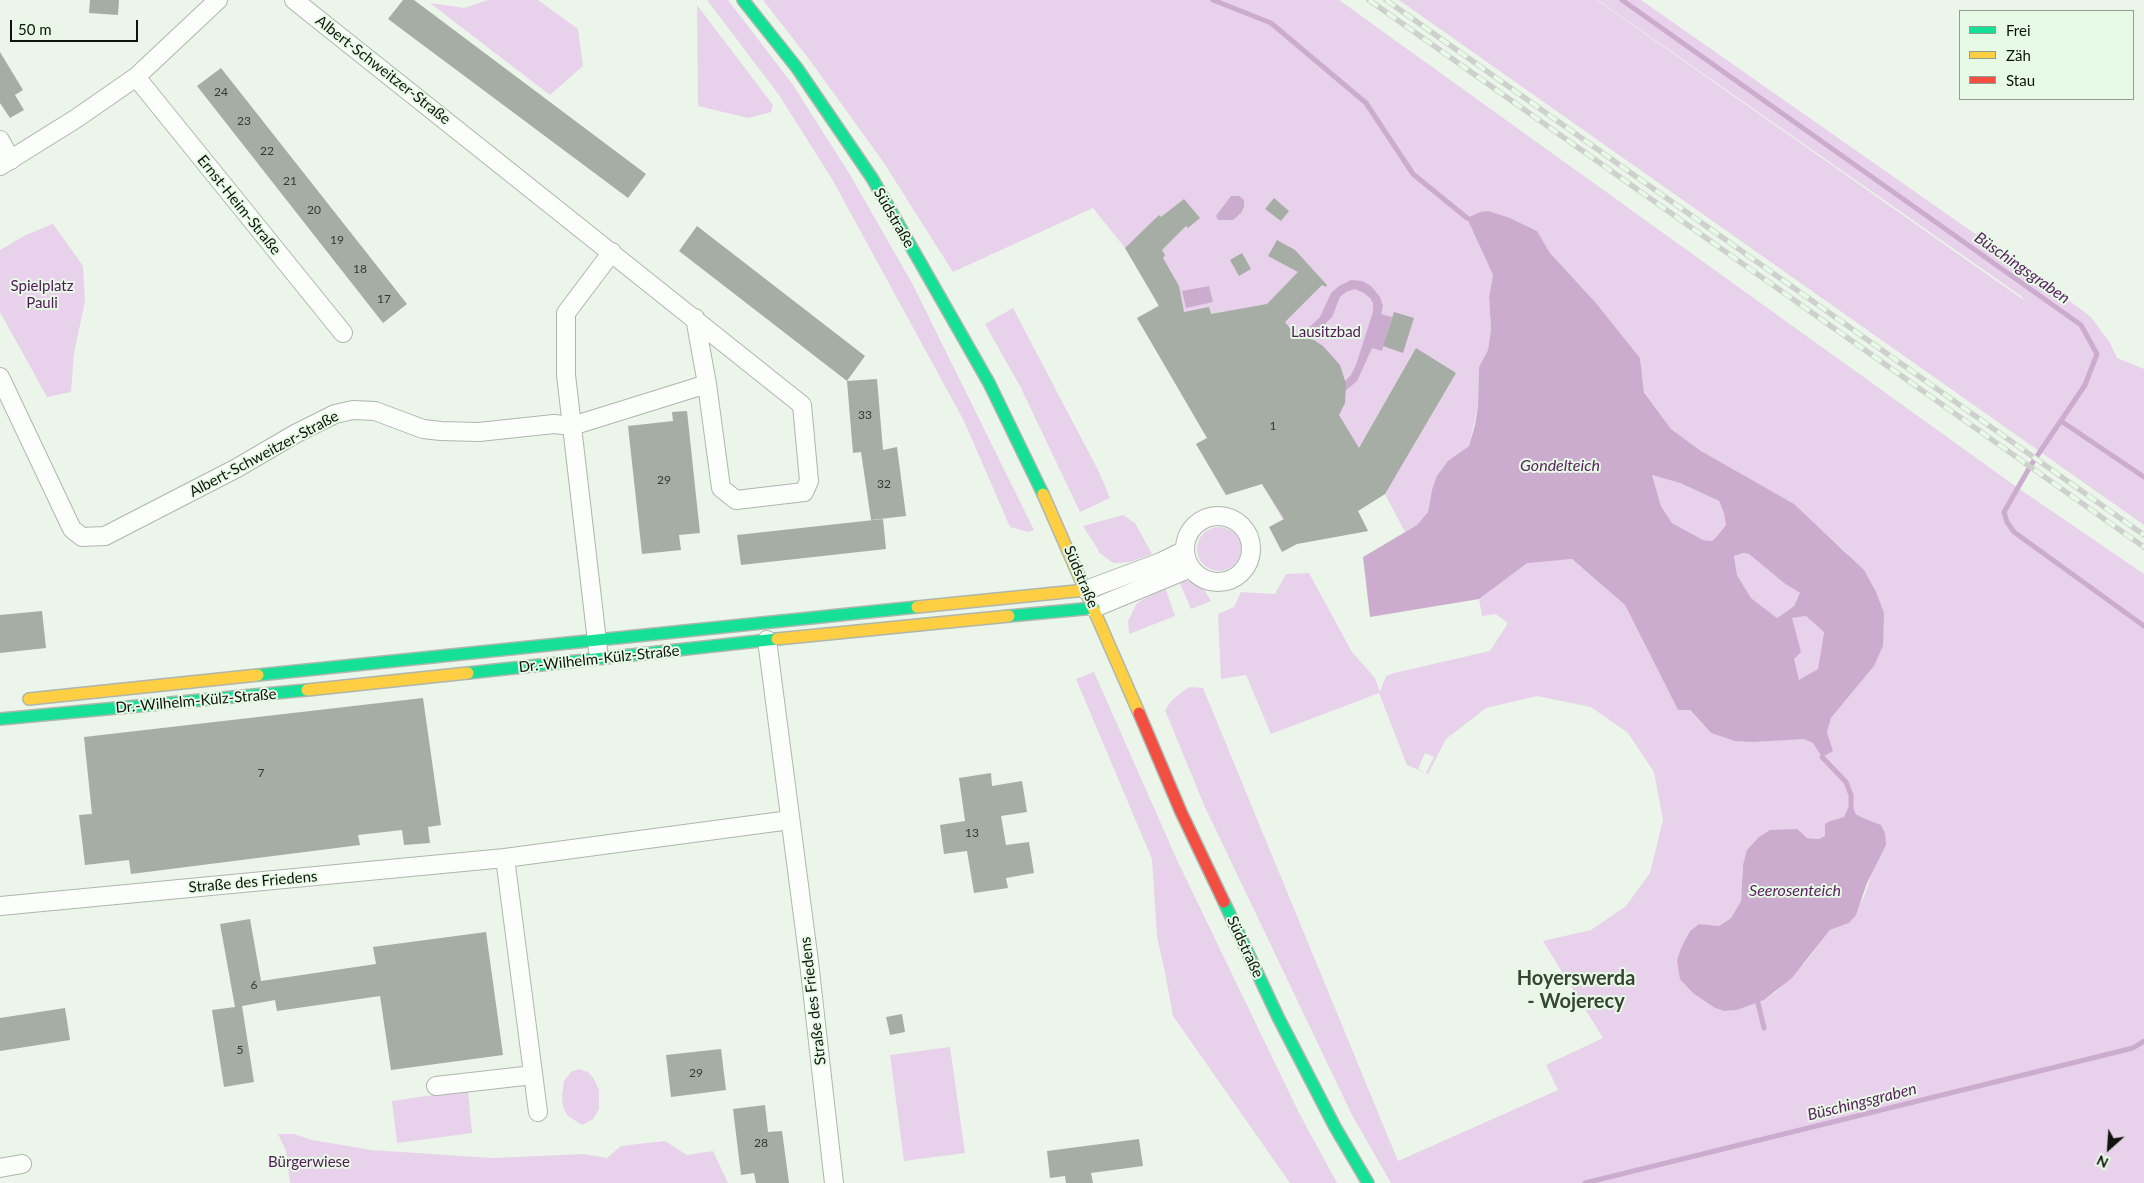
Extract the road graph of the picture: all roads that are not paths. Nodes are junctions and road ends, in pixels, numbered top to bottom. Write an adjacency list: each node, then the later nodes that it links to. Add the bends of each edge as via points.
1 (218, 0): 4 (street)
2 (294, 0): 7 (street, Albert-Schweitzer-Straße)
3 (743, 0): 15 (street, Südstraße, via 797,68 872,178 989,383)
4 (136, 77): 6 (street); 9 (street, Ernst-Heim-Straße)
5 (0, 140): 6 (street)
6 (6, 163)
7 (612, 252): 8 (street, Albert-Schweitzer-Straße); 12 (street, via 566,313 566,375)
8 (695, 318): 11 (street, Albert-Schweitzer-Straße); 11 (street, Albert-Schweitzer-Straße, via 802,405 809,482 804,492 736,500 721,488)
9 (343, 333)
10 (0, 377): 12 (street, Albert-Schweitzer-Straße, via 72,529 82,537 105,536 335,414 353,410 374,411 423,429 441,431 479,432 554,424)
11 (707, 384): 12 (street, Albert-Schweitzer-Straße)
12 (572, 426): 17 (street)
13 (1185, 550): 14 (street); 14 (street, via 1187,537 1195,526 1213,516 1235,521 1251,545 1250,558 1243,570 1223,582 1200,576); 15 (street, Dr.-Wilhelm-Külz-Straße)
14 (1191, 568): 16 (street, Dr.-Wilhelm-Külz-Straße)
15 (1086, 590): 16 (street, Südstraße); 17 (street, Dr.-Wilhelm-Külz-Straße)
16 (1094, 608): 18 (street, Dr.-Wilhelm-Külz-Straße); 31 (street, Südstraße, via 1181,812 1278,1017)
17 (597, 639): 19 (street); 20 (street, Dr.-Wilhelm-Külz-Straße)
18 (767, 640): 19 (street, Dr.-Wilhelm-Külz-Straße); 22 (street, Straße des Friedens)
19 (598, 660): 21 (street, Dr.-Wilhelm-Külz-Straße)
20 (20, 700)
21 (0, 719)
22 (790, 820): 23 (street, Straße des Friedens); 30 (street, Straße des Friedens)
23 (505, 858): 24 (street, Straße des Friedens); 25 (street)
24 (0, 906)
25 (533, 1075): 26 (street); 27 (street)
26 (436, 1086)
27 (538, 1112)
28 (22, 1164): 29 (street)
29 (0, 1168)
30 (834, 1183)
31 (1368, 1183)

